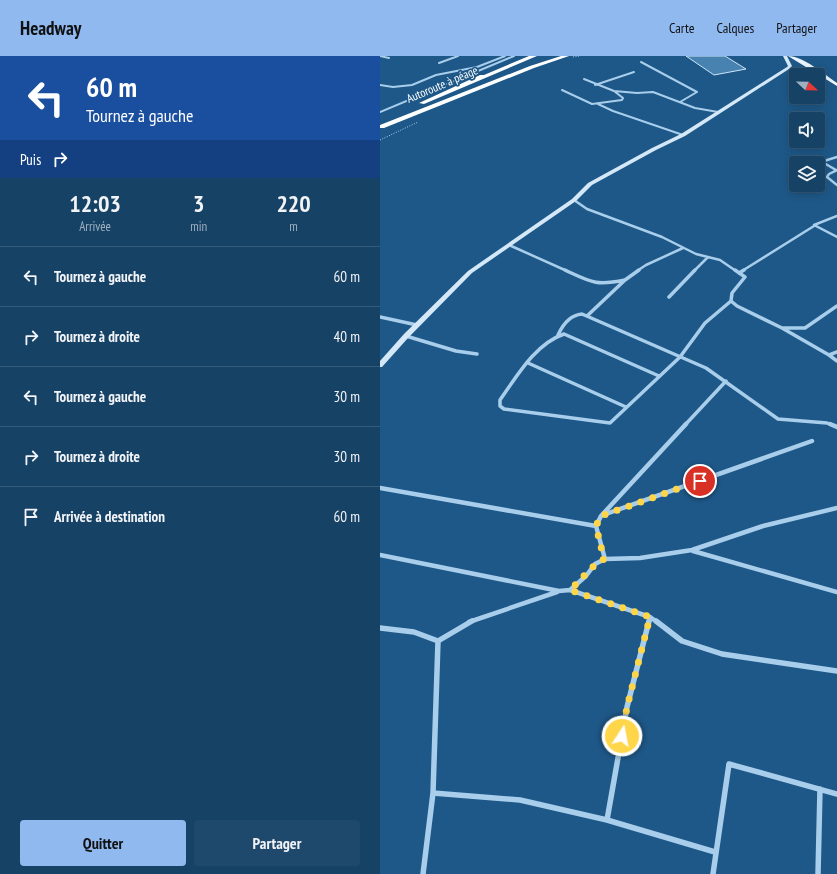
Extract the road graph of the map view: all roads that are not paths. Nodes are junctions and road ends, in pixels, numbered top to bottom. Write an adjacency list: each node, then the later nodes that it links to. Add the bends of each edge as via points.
1 (380, 56): 11 (street)
2 (458, 56): 14 (street)
3 (505, 56): 18 (street, via 477,67 436,75 412,85 393,88)
4 (514, 56): 25 (street)
5 (527, 56): 27 (highway)
6 (534, 56): 27 (highway, Autoroute à péage)
7 (543, 56): 27 (highway)
8 (566, 56): 27 (highway)
9 (784, 56): 26 (street, via 790,66 788,68)
10 (790, 56): 20 (main road)
11 (389, 58)
12 (812, 61): 17 (main road)
13 (640, 62): 23 (street, via 697,92)
14 (440, 63)
15 (634, 72): 19 (street)
16 (584, 79): 19 (street)
17 (837, 81)
18 (380, 85)
19 (596, 85): 22 (street)
20 (837, 85)
21 (562, 90): 24 (street, via 587,102)
22 (614, 91): 23 (street, via 637,94 653,92); 24 (street, via 622,100)
23 (680, 102): 26 (street)
24 (598, 104): 28 (street)
25 (380, 112)
26 (718, 112): 28 (street)
27 (381, 125)
28 (683, 135): 32 (street, via 590,184)
29 (837, 157): 30 (street, via 824,163)
30 (837, 170): 31 (street, via 827,177)
31 (837, 185)
32 (574, 200): 36 (street); 37 (street, via 587,208)
33 (837, 216): 34 (street)
34 (814, 226): 35 (street); 39 (street)
35 (837, 237)
36 (509, 245): 40 (street, via 591,282 605,284); 46 (street, via 470,272)
37 (683, 248): 38 (street); 40 (street, via 646,266)
38 (708, 257): 39 (street, via 720,260); 41 (street)
39 (739, 273): 42 (street, via 745,277 732,293)
40 (625, 280): 44 (street)
41 (669, 296)
42 (731, 301): 47 (street); 53 (street, via 705,323)
43 (837, 306): 47 (street, via 805,328)
44 (587, 316): 48 (street, via 573,316 564,324); 53 (street)
45 (380, 317): 46 (street)
46 (417, 325): 49 (street)
47 (782, 328): 52 (street)
48 (558, 335): 55 (street); 57 (street, via 564,334)
49 (406, 336): 51 (street, via 456,351); 56 (street)
50 (837, 352): 52 (street)
51 (477, 354)
52 (828, 355): 54 (street)
53 (680, 357): 57 (street); 58 (street, via 706,368)
54 (837, 360)
55 (528, 363): 59 (street); 59 (street, via 500,400 500,406 504,409 610,423)
56 (380, 365)
57 (659, 376): 59 (street)
58 (726, 381): 60 (street, via 778,419 827,423); 64 (street)
59 (626, 408)
60 (837, 427)
61 (812, 441): 64 (street)
62 (380, 488): 65 (street)
63 (837, 508): 66 (street, via 763,526)
64 (601, 516): 65 (street)
65 (596, 526): 68 (street)
66 (692, 550): 68 (street, via 640,558); 71 (street)
67 (380, 555): 70 (street)
68 (604, 559): 69 (street, via 595,564)
69 (570, 590): 70 (street); 72 (street)
70 (559, 591): 74 (street, via 470,622)
71 (837, 592)
72 (650, 617): 75 (street, via 682,641 722,654); 79 (street, via 627,707)
73 (380, 628): 74 (street, via 414,632)
74 (438, 641): 77 (street)
75 (837, 671)
76 (820, 789): 78 (street); 80 (street, via 729,764); 83 (street)
77 (433, 793): 79 (street, via 520,800); 81 (street)
78 (837, 794)
79 (607, 820): 80 (street)
80 (715, 852): 82 (street)
81 (423, 874)
82 (713, 874)
83 (818, 874)

